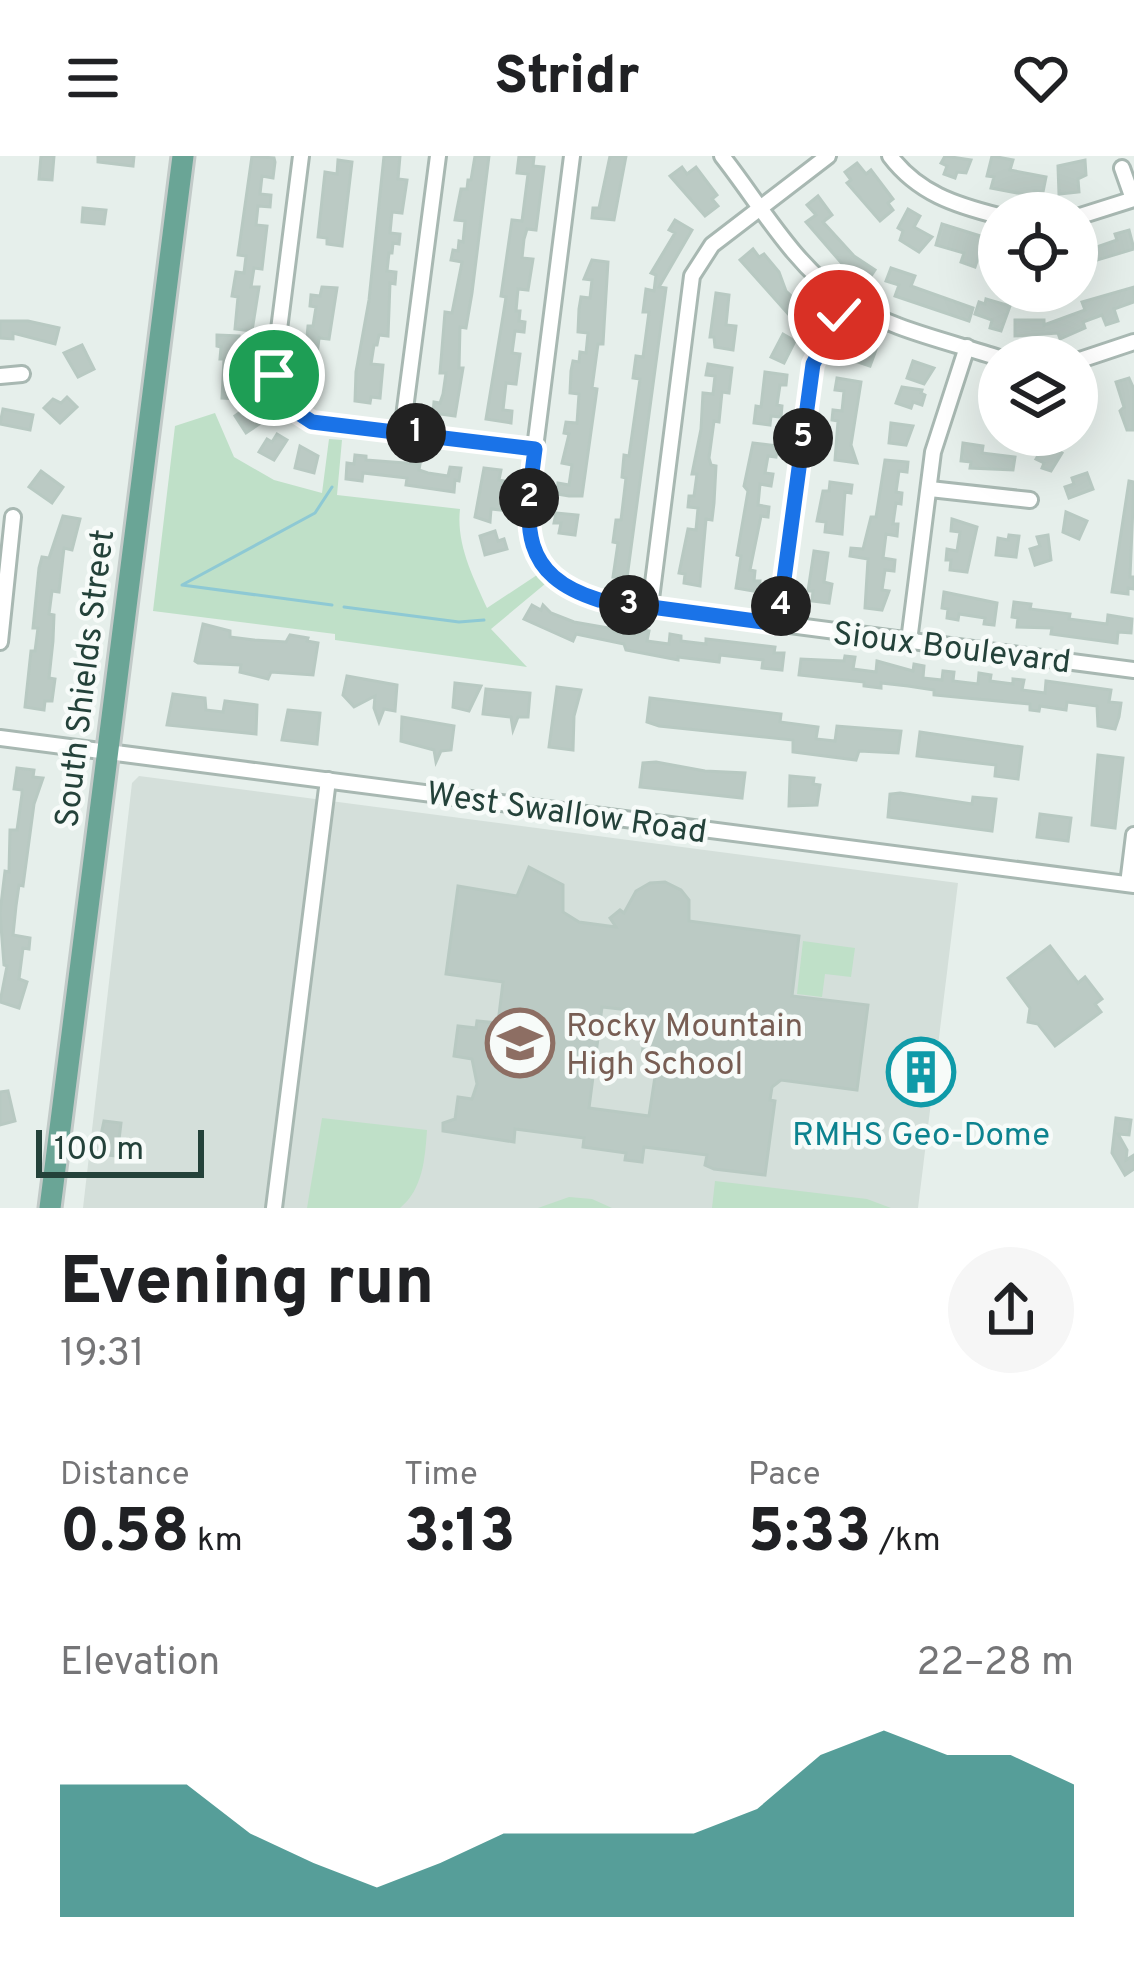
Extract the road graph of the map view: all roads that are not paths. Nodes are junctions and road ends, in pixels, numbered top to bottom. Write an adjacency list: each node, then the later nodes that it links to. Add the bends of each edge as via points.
1 (183, 156): 31 (main road, South Shields Street)
2 (301, 156): 20 (street, via 276,388 312,422)
3 (438, 156): 20 (street)
4 (572, 156): 21 (street, Sioux Boulevard)
5 (722, 156): 10 (street)
6 (828, 156): 10 (street)
7 (890, 156): 11 (street, via 930,194)
8 (1122, 168): 9 (street)
9 (1134, 199): 12 (street)
10 (762, 207): 13 (street, via 809,269); 25 (street, via 704,255 689,286)
11 (978, 209)
12 (1098, 210)
13 (848, 302): 15 (street); 26 (street, via 813,364)
14 (1134, 342): 17 (street)
15 (967, 347): 16 (street); 22 (street, via 938,429)
16 (978, 351)
17 (1098, 354)
18 (22, 374): 19 (street)
19 (0, 376)
20 (402, 432): 21 (street)
21 (535, 449): 25 (street, Sioux Boulevard, via 527,522 545,569 578,594)
22 (930, 489): 23 (street); 27 (street)
23 (1030, 500)
24 (13, 517): 28 (street)
25 (650, 608): 26 (street, Sioux Boulevard)
26 (778, 624): 27 (street, Sioux Boulevard)
27 (909, 641): 29 (street, Sioux Boulevard)
28 (0, 642)
29 (1134, 670)
30 (0, 738): 31 (street, West Swallow Road)
31 (106, 751): 32 (street, West Swallow Road); 35 (main road, South Shields Street)
32 (328, 780): 34 (street, West Swallow Road); 36 (street)
33 (1134, 835): 34 (street)
34 (1131, 885)
35 (50, 1208)
36 (274, 1208)

